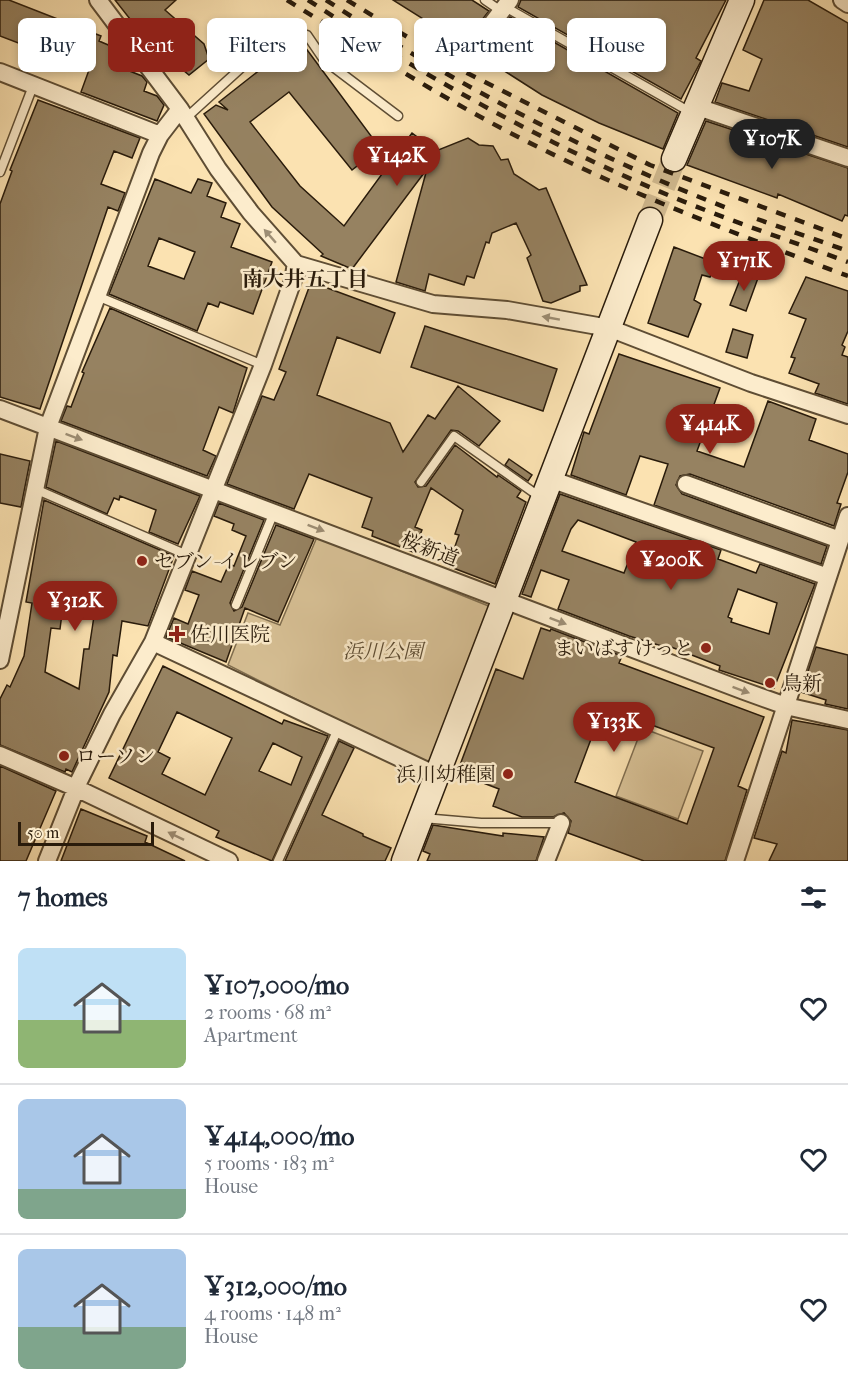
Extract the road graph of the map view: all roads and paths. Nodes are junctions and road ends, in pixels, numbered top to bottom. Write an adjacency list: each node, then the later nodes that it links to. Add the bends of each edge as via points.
1 (98, 0): 11 (street)
2 (485, 0): 6 (lane)
3 (742, 0): 10 (street)
4 (842, 0): 5 (street)
5 (848, 4)
6 (505, 6): 7 (street); 10 (lane)
7 (496, 18)
8 (0, 72): 9 (street)
9 (33, 86): 13 (street); 16 (lane)
10 (693, 109): 14 (street); 15 (street)
11 (183, 113): 12 (lane, via 284,28 306,35 324,60); 13 (street); 18 (street, one-way to 11, via 224,178)
12 (398, 116)
13 (160, 135): 19 (street)
14 (848, 158)
15 (674, 159)
16 (0, 172)
17 (650, 220): 20 (street)
18 (296, 264): 20 (street, one-way to 18, via 507,310 433,304); 21 (street)
19 (97, 296): 21 (lane); 24 (street)
20 (609, 328): 23 (street); 29 (street)
21 (263, 365): 28 (street)
22 (0, 409): 24 (street, 桜新道)
23 (848, 415)
24 (48, 427): 27 (street); 28 (street, 桜新道, one-way to 28)
25 (421, 482): 29 (lane, via 454,436)
26 (686, 484): 32 (street)
27 (35, 489): 33 (lane); 38 (street)
28 (214, 489): 30 (street, 桜新道); 33 (street)
29 (546, 489): 34 (street); 35 (street)
30 (275, 512): 35 (street, 桜新道, one-way to 35); 36 (lane)
31 (848, 516): 32 (street)
32 (840, 540): 34 (street)
33 (187, 555): 37 (street)
34 (828, 577): 39 (street)
35 (503, 600): 39 (street, 桜新道, one-way to 39); 43 (street)
36 (236, 605)
37 (153, 642): 41 (street); 44 (street)
38 (0, 660)
39 (786, 706): 40 (street, 桜新道); 52 (street)
40 (848, 720)
41 (338, 729): 43 (street); 49 (lane)
42 (0, 755): 44 (street)
43 (436, 775): 45 (street)
44 (76, 788): 47 (street); 48 (street, one-way to 44)
45 (420, 818): 46 (lane); 50 (street)
46 (561, 823): 51 (street)
47 (47, 861)
48 (229, 861)
49 (278, 861)
50 (404, 861)
51 (546, 861)
52 (735, 861)

